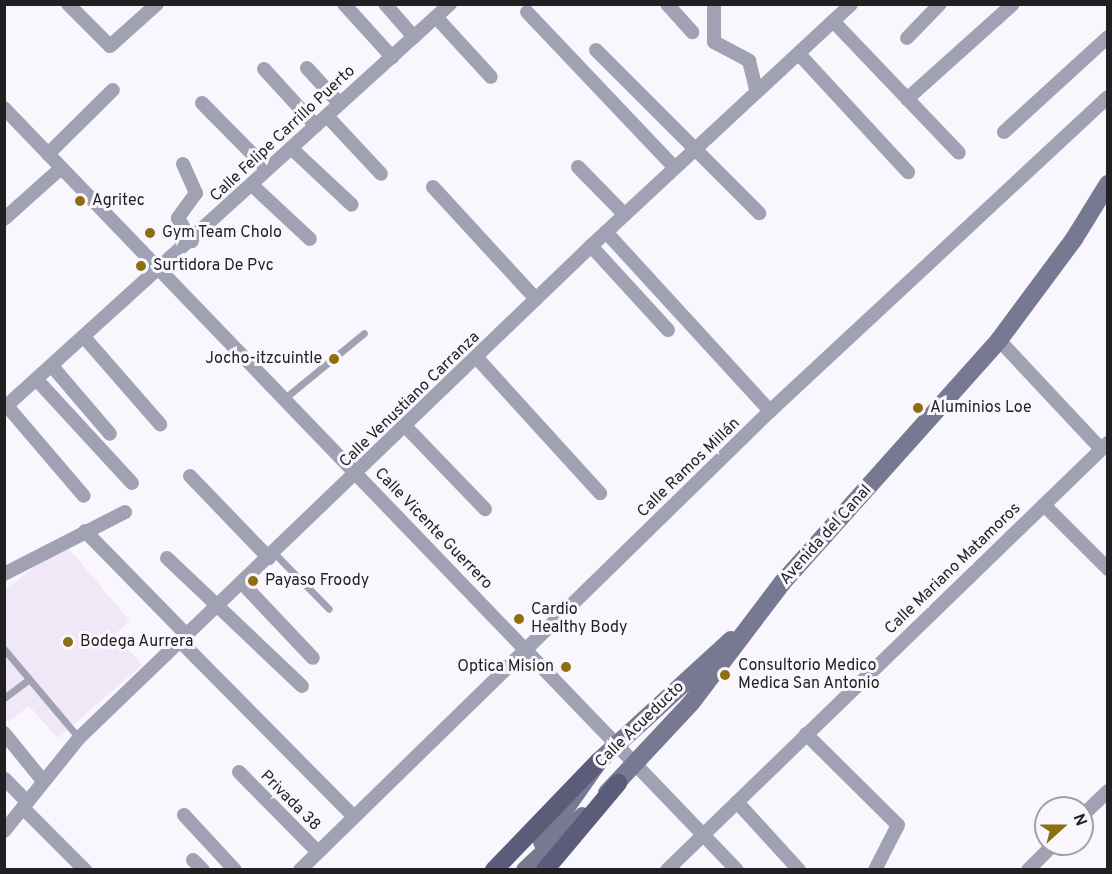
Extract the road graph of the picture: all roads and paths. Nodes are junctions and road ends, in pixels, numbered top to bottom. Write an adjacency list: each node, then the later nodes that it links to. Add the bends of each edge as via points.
1 (68, 4): 2 (street, via 112,45)
2 (157, 4)
3 (344, 4): 20 (street)
4 (385, 4): 15 (street)
5 (450, 4): 12 (street, Calle Felipe Carrillo Puerto)
6 (667, 4): 14 (street)
7 (714, 4): 25 (street, via 714,42 749,61)
8 (851, 4): 13 (street, Calle Venustiano Carranza)
9 (940, 4): 17 (street)
10 (1013, 4): 27 (street)
11 (528, 12): 40 (street)
12 (436, 17): 15 (street, Calle Felipe Carrillo Puerto); 23 (street)
13 (833, 21): 19 (street, Calle Venustiano Carranza); 27 (street)
14 (692, 32)
15 (414, 37): 20 (street, Calle Felipe Carrillo Puerto)
16 (1107, 37): 33 (street)
17 (907, 38)
18 (596, 50): 35 (street)
19 (799, 54): 25 (street, Calle Venustiano Carranza); 43 (street)
20 (392, 57): 29 (street, Calle Felipe Carrillo Puerto)
21 (307, 68): 29 (street)
22 (264, 69): 32 (street)
23 (491, 77)
24 (113, 90): 37 (street)
25 (757, 92): 35 (street, Calle Venustiano Carranza)
26 (1107, 98): 67 (street, Calle Ramos Millán)
27 (907, 99): 36 (street)
28 (202, 103): 42 (street)
29 (339, 104): 31 (street, Calle Felipe Carrillo Puerto)
30 (4, 108): 37 (street, Calle Vicente Guerrero)
31 (327, 116): 32 (street, Calle Felipe Carrillo Puerto); 44 (street)
32 (316, 126): 34 (street, Calle Felipe Carrillo Puerto)
33 (1004, 132)
34 (291, 148): 42 (street, Calle Felipe Carrillo Puerto); 48 (street)
35 (693, 150): 40 (street, Calle Venustiano Carranza); 49 (street)
36 (958, 153)
37 (48, 154): 41 (street, Calle Vicente Guerrero)
38 (183, 164): 54 (street, via 196,192 178,218)
39 (578, 167): 50 (street)
40 (674, 167): 50 (street, Calle Venustiano Carranza)
41 (60, 168): 51 (street); 56 (street, Calle Vicente Guerrero)
42 (267, 169): 46 (street, Calle Felipe Carrillo Puerto)
43 (908, 172)
44 (381, 174)
45 (1107, 184): 61 (main road, Avenida del Canal, via 1074,239)
46 (252, 185): 53 (street); 54 (street, Calle Felipe Carrillo Puerto)
47 (433, 187): 57 (street)
48 (352, 204)
49 (759, 213)
50 (624, 214): 52 (street, Calle Venustiano Carranza)
51 (4, 219)
52 (606, 231): 55 (street, Calle Venustiano Carranza); 67 (street)
53 (310, 239)
54 (192, 241): 56 (street, Calle Felipe Carrillo Puerto)
55 (591, 246): 57 (street, Calle Venustiano Carranza); 58 (street)
56 (159, 270): 60 (street, Calle Felipe Carrillo Puerto); 65 (street, Calle Vicente Guerrero)
57 (536, 299): 62 (street, Calle Venustiano Carranza)
58 (668, 330)
59 (364, 333): 65 (lane)
60 (84, 337): 63 (street, Calle Felipe Carrillo Puerto); 68 (street)
61 (999, 340): 71 (street); 88 (main road, Avenida del Canal)
62 (477, 358): 69 (street, Calle Venustiano Carranza); 75 (street)
63 (52, 366): 64 (street, Calle Felipe Carrillo Puerto); 70 (street)
64 (37, 380): 66 (street, Calle Felipe Carrillo Puerto); 74 (street)
65 (285, 398): 72 (street, Calle Vicente Guerrero)
66 (6, 407): 76 (street)
67 (770, 411): 91 (street, Calle Ramos Millán)
68 (160, 424)
69 (406, 427): 72 (street, Calle Venustiano Carranza); 78 (street)
70 (110, 434)
71 (1104, 446): 77 (street, Calle Mariano Matamoros)
72 (357, 474): 81 (street, Calle Venustiano Carranza); 91 (street, Calle Vicente Guerrero)
73 (190, 476): 81 (street)
74 (132, 483)
75 (600, 493)
76 (84, 496)
77 (1044, 505): 83 (street); 97 (street, Calle Mariano Matamoros)
78 (485, 509)
79 (125, 512): 80 (street)
80 (85, 531): 84 (street); 89 (street)
81 (271, 556): 85 (street, Calle Venustiano Carranza); 87 (lane)
82 (167, 558): 86 (street)
83 (1107, 569)
84 (4, 574)
85 (242, 584): 86 (street, Calle Venustiano Carranza); 92 (street)
86 (220, 603): 89 (street, Calle Venustiano Carranza); 94 (street)
87 (329, 609)
88 (750, 623): 99 (main road, Calle Acueducto); 101 (main road, Avenida del Canal, via 692,703)
89 (184, 639): 98 (street, Calle Venustiano Carranza); 111 (street)
90 (4, 649): 93 (lane)
91 (528, 651): 99 (street, Calle Vicente Guerrero); 111 (street, Calle Ramos Millán)
92 (313, 658)
93 (29, 679): 95 (lane); 98 (lane)
94 (302, 686)
95 (4, 698)
96 (4, 733): 104 (street)
97 (806, 734): 107 (street, Calle Mariano Matamoros); 125 (street, via 898,825)
98 (79, 738): 104 (street, Calle Venustiano Carranza)
99 (616, 745): 100 (main road, Calle Acueducto); 101 (street, Calle Vicente Guerrero)
100 (599, 761): 119 (main road); 120 (main road, Calle Acueducto)
101 (635, 765): 105 (main road, Avenida del Canal); 113 (street, Calle Vicente Guerrero)
102 (239, 772): 114 (street, Privada 38)
103 (5, 779): 109 (street)
104 (43, 781): 109 (street, Calle Venustiano Carranza)
105 (618, 783): 120 (main road, Avenida del Canal); 121 (main road)
106 (1107, 791): 108 (street)
107 (737, 802): 113 (street, Calle Mariano Matamoros); 124 (street)
108 (1094, 804)
109 (25, 805): 112 (street, Calle Venustiano Carranza); 116 (street)
110 (184, 815): 117 (street)
111 (354, 817): 114 (street, Calle Ramos Millán)
112 (4, 831)
113 (704, 834): 122 (street, Calle Mariano Matamoros); 123 (street, Calle Vicente Guerrero)
114 (318, 852): 118 (street, Calle Ramos Millán)
115 (1042, 856): 126 (street)
116 (85, 870)
117 (236, 870)
118 (300, 870)
119 (494, 870)
120 (524, 870)
121 (545, 870)
122 (667, 870)
123 (737, 870)
124 (799, 870)
125 (875, 870)
126 (1028, 870)

